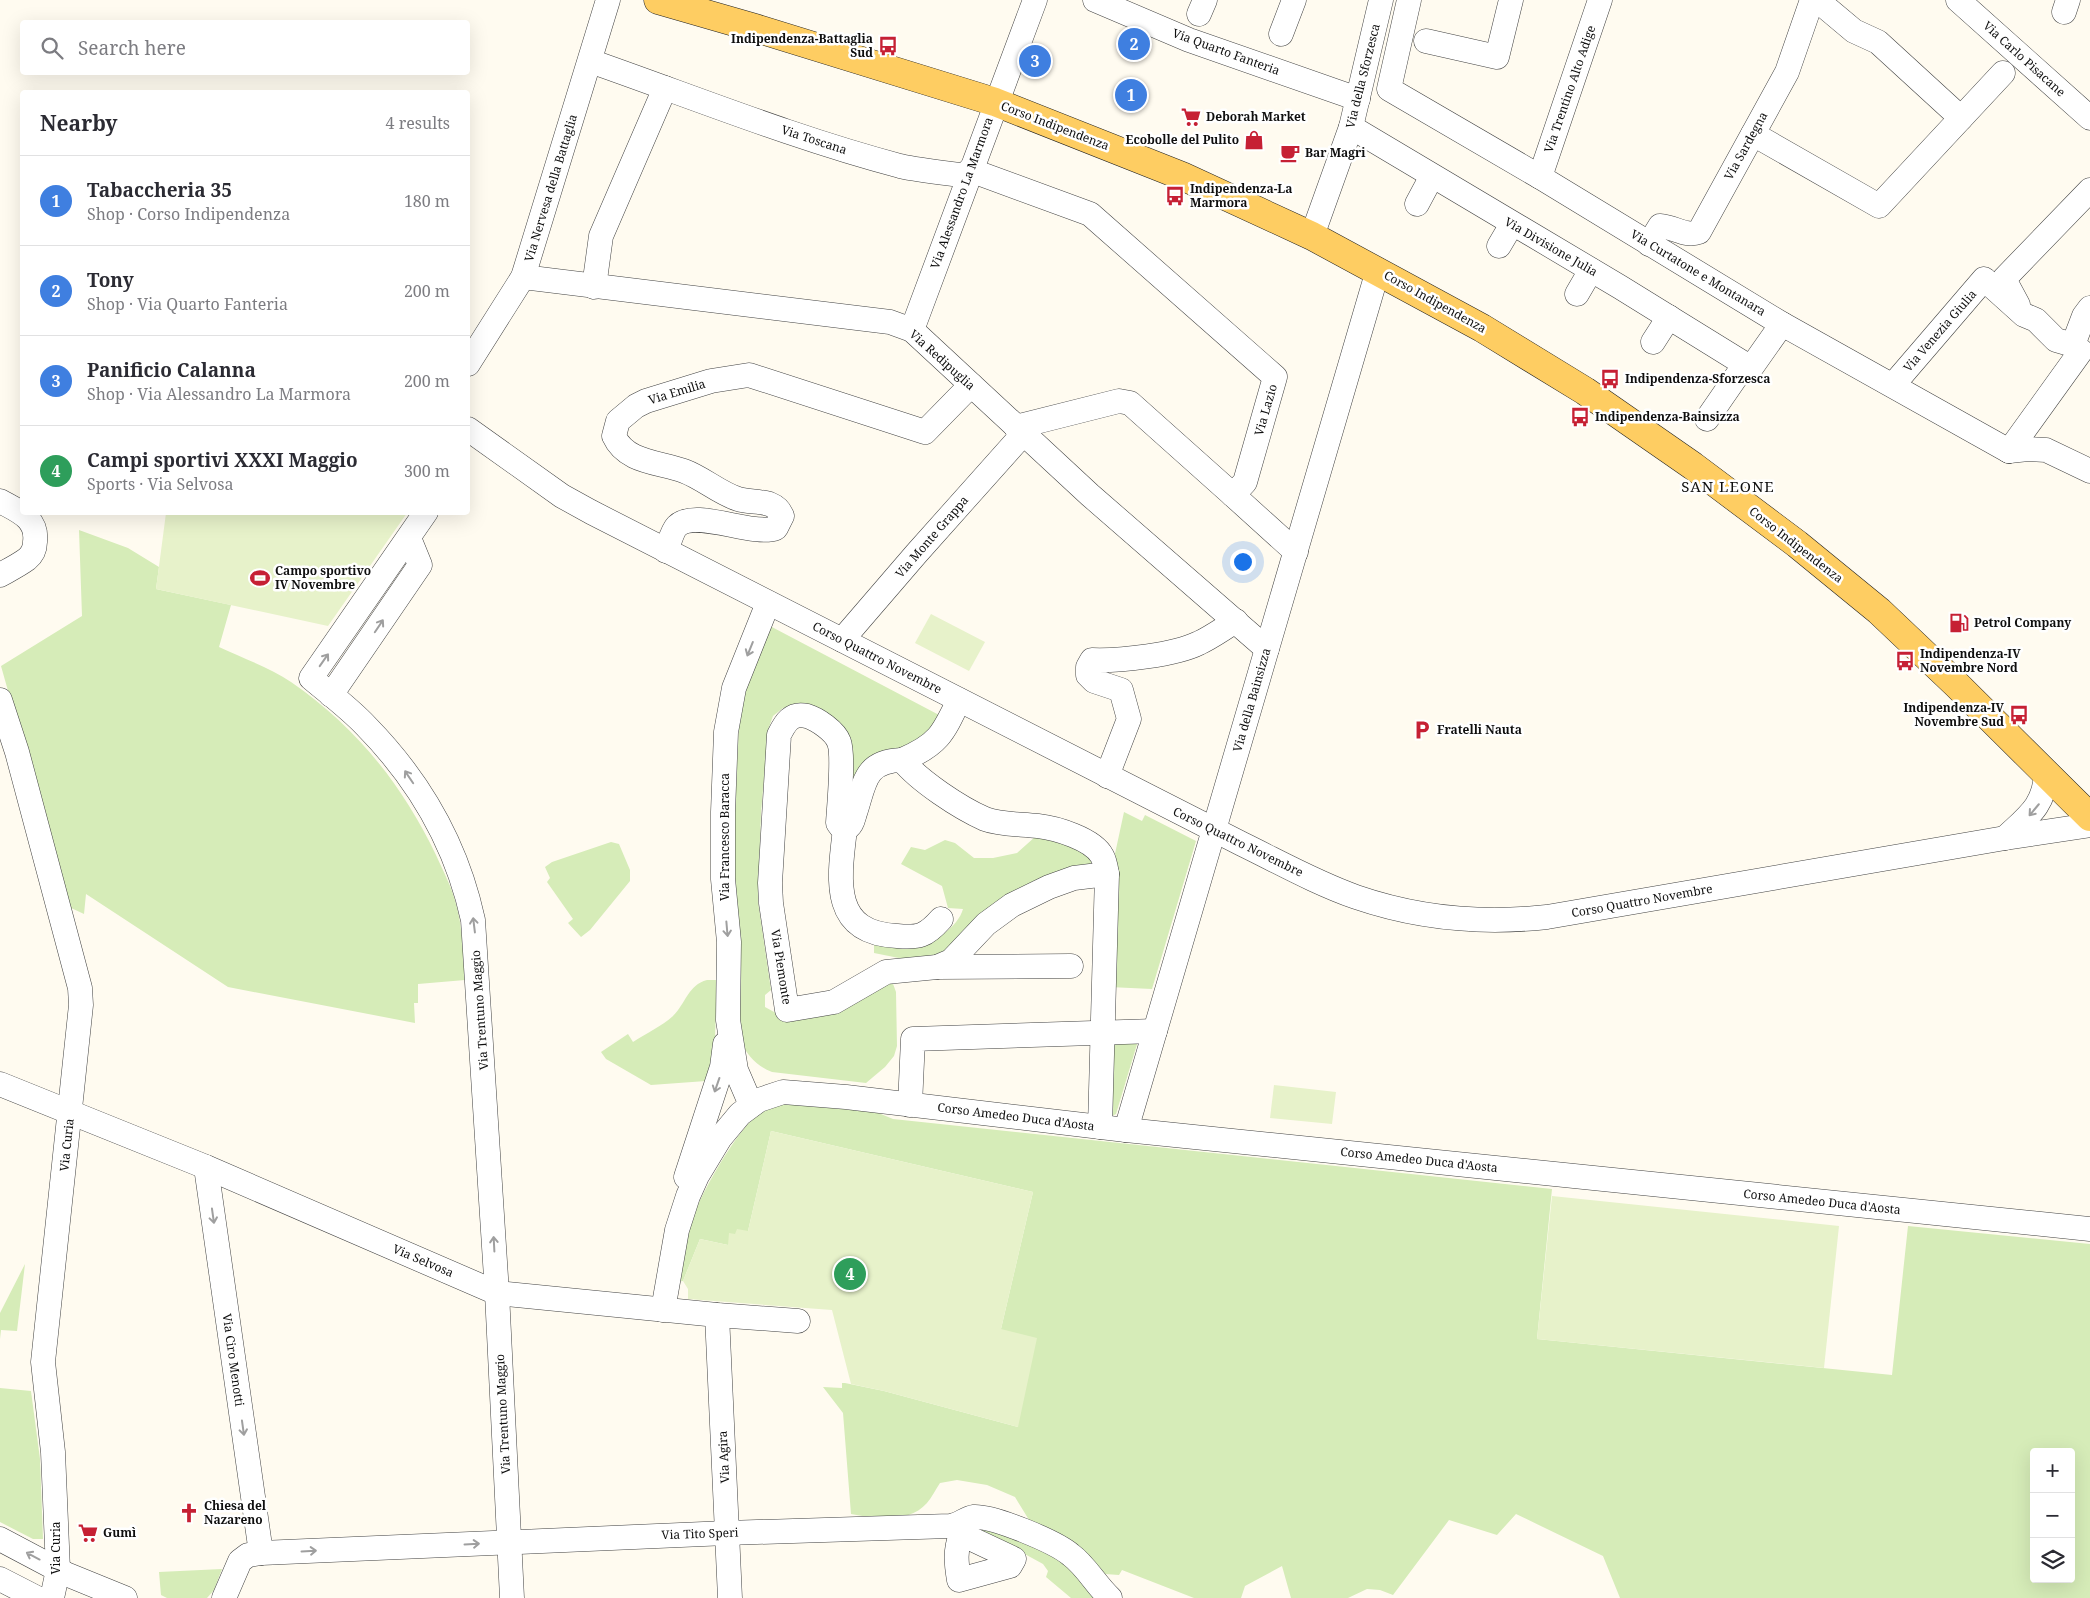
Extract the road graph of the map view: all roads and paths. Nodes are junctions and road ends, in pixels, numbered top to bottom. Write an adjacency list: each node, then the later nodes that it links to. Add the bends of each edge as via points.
1 (608, 0): 15 (street, Via Nervesa della Battaglia)
2 (658, 0): 19 (main road, Corso Indipendenza)
3 (1035, 0): 19 (street, Via Alessandro La Marmora)
4 (1096, 0): 18 (street, Via Quarto Fanteria, via 1189,40)
5 (1294, 0): 13 (street)
6 (1381, 0): 18 (street, Via della Sforzesca)
7 (1410, 0): 26 (street, Via Curtatone e Montanara, via 1389,89)
8 (1511, 0): 14 (street, via 1497,57)
9 (1600, 0): 26 (street, Via Trentino Alto Adige)
10 (1812, 0): 23 (street, Via Sardegna, via 1787,72)
11 (1817, 0): 20 (street, via 1854,31 1878,42)
12 (1958, 0): 21 (street, Via Carlo Pisacane)
13 (1281, 34)
14 (1426, 41)
15 (590, 61): 17 (street, Via Toscana); 35 (street, Via Nervesa della Battaglia)
16 (2002, 72): 20 (street)
17 (665, 88): 24 (street, Via Toscana, via 723,110 902,166); 36 (street, via 600,236)
18 (1358, 99): 22 (street, Via della Sforzesca)
19 (995, 102): 24 (street, Via Alessandro La Marmora); 30 (main road, Corso Indipendenza, via 1182,176)
20 (1961, 118): 23 (street, via 1879,206)
21 (2090, 118)
22 (1351, 127): 25 (street, Via Divisione Julia); 30 (street, Via della Sforzesca)
23 (1753, 134): 31 (street, Via Sardegna, via 1699,232 1692,235 1660,226)
24 (969, 173): 42 (street, Via Alessandro La Marmora); 54 (street, Via Lazio, via 1090,214 1275,377 1245,482)
25 (1432, 176): 28 (street); 29 (street, Via Divisione Julia)
26 (1540, 177): 31 (street, Via Curtatone e Montanara)
27 (2090, 190): 39 (street, via 2004,279)
28 (1417, 204)
29 (1512, 224): 32 (street); 34 (street, Via Divisione Julia)
30 (1312, 236): 33 (main road, Corso Indipendenza)
31 (1649, 244): 41 (street, Via Curtatone e Montanara)
32 (1498, 246)
33 (1378, 270): 60 (street, Via della Bainsizza); 69 (main road, Corso Indipendenza, via 1585,391 1781,532 1878,611)
34 (1591, 270): 37 (street); 40 (street, Via Divisione Julia)
35 (523, 278): 36 (street, Via Redipuglia); 45 (street, Via Nervesa della Battaglia)
36 (594, 287): 42 (street, Via Redipuglia, via 890,322)
37 (1577, 294)
38 (2090, 308): 44 (street, via 2084,316)
39 (2024, 315): 44 (street, Via Venezia Giulia, via 2036,320 2056,340); 48 (street, Via Venezia Giulia, via 1984,279)
40 (1669, 317): 43 (street); 46 (street, Via Divisione Julia)
41 (1782, 324): 46 (street); 48 (street, Via Curtatone e Montanara)
42 (912, 330): 47 (street, Via Redipuglia)
43 (1653, 342)
44 (2081, 351): 52 (street)
45 (470, 361)
46 (1748, 366): 49 (street)
47 (971, 385): 50 (street, Via Redipuglia); 59 (street, Via Emilia, via 925,432 749,375 711,381 636,406 618,421 614,436 623,449 642,459 684,471 738,499 774,505 782,516 776,528 762,530 702,520 684,522 677,526)
48 (1893, 385): 52 (street, Via Curtatone e Montanara)
49 (1707, 419)
50 (1020, 430): 54 (street, via 1119,401 1130,403); 63 (street, Via Redipuglia, via 1090,496); 64 (street, Via Monte Grappa)
51 (471, 439): 59 (street, Corso Quattro Novembre, via 562,496)
52 (2009, 451): 53 (street, via 2046,450)
53 (2090, 471)
54 (1233, 496): 60 (street)
55 (0, 501): 56 (street)
56 (20, 512)
57 (25, 515): 61 (street, via 34,525 36,536 32,554)
58 (424, 515): 92 (street, Via Trentuno Maggio, one-way to 58, via 478,971 467,892 434,815 406,772 366,725 331,695 420,566 409,538)
59 (666, 550): 62 (street, Corso Quattro Novembre)
60 (1296, 552): 65 (street, Via della Bainsizza)
61 (0, 575)
62 (768, 603): 64 (street, Corso Quattro Novembre); 80 (street, Via Francesco Baracca, one-way to 80, via 734,688 726,732 723,879 728,942)
63 (1236, 621): 65 (street, Via Redipuglia); 70 (street, via 1198,644 1112,660 1092,660 1088,675 1094,681 1121,690 1129,719)
64 (842, 640): 67 (street, Corso Quattro Novembre)
65 (1267, 649): 74 (street, Via della Bainsizza)
66 (0, 700): 86 (street, Via Curia, via 80,988)
67 (958, 700): 68 (street, via 949,721 933,742 921,752); 70 (street, Corso Quattro Novembre)
68 (902, 760): 73 (street, via 890,760 872,769 852,824); 76 (street, via 918,776 987,819 1060,830 1080,838 1102,854)
69 (2046, 773): 71 (main road, Corso Indipendenza); 75 (street, one-way to 75, via 2046,786 2034,811)
70 (1106, 776): 74 (street, Corso Quattro Novembre)
71 (2090, 817)
72 (2090, 825): 75 (street, Corso Quattro Novembre)
73 (845, 829): 77 (street, via 841,886 850,917 858,927 882,934 921,936); 78 (street, Via Piemonte, via 838,823 840,743 830,730 809,717 792,716 785,722 779,736 770,883 787,1010 834,1002 886,972)
74 (1214, 830): 75 (street, Corso Quattro Novembre, via 1355,897 1395,909 1486,921 1547,917); 81 (street, Via della Bainsizza)
75 (2005, 838)
76 (1107, 874): 78 (street, Via Piemonte, via 1074,878 1012,906 986,924 951,961); 82 (street)
77 (941, 919)
78 (937, 966): 79 (street)
79 (1071, 966)
80 (728, 1020): 84 (street, Via Francesco Baracca, via 736,1070); 91 (street, one-way to 91, via 722,1067 696,1141 680,1200)
81 (1155, 1031): 82 (street); 88 (street, Via della Bainsizza)
82 (1102, 1033): 85 (street, via 913,1039); 87 (street)
83 (0, 1084): 86 (street, Via Selvosa)
84 (751, 1105): 85 (street, Corso Amedeo Duca d'Aosta, via 783,1092); 91 (street, Corso Amedeo Duca d'Aosta, via 730,1123 697,1176)
85 (910, 1105): 87 (street, Corso Amedeo Duca d'Aosta)
86 (71, 1112): 89 (street, Via Selvosa); 100 (street, Via Curia, via 43,1362 53,1452)
87 (1100, 1127): 88 (street, Corso Amedeo Duca d'Aosta)
88 (1126, 1130): 90 (street, Corso Amedeo Duca d'Aosta)
89 (206, 1167): 92 (street, Via Selvosa); 99 (street, Via Ciro Menotti, one-way to 99)
90 (2090, 1229)
91 (677, 1230): 93 (street)
92 (497, 1293): 93 (street, Via Selvosa); 98 (street, Via Trentuno Maggio)
93 (663, 1310): 94 (street, Via Selvosa)
94 (717, 1315): 95 (street, Via Selvosa); 96 (street, Via Agira)
95 (798, 1321)
96 (727, 1533): 98 (street, Via Tito Speri); 107 (street, Via Agira); 108 (street, Via Tito Speri, via 959,1530 973,1517 989,1519 1050,1542 1072,1555)
97 (0, 1539): 100 (street, one-way to 97)
98 (509, 1542): 99 (street, Via Tito Speri, one-way to 98); 106 (street, Via Trentuno Maggio)
99 (261, 1553): 105 (street, via 248,1555 240,1562)
100 (58, 1570): 103 (street, Via Curia); 104 (street)
101 (0, 1579): 102 (street)
102 (37, 1598)
103 (52, 1598)
104 (125, 1598)
105 (224, 1598)
106 (512, 1598)
107 (730, 1598)
108 (1110, 1598)

